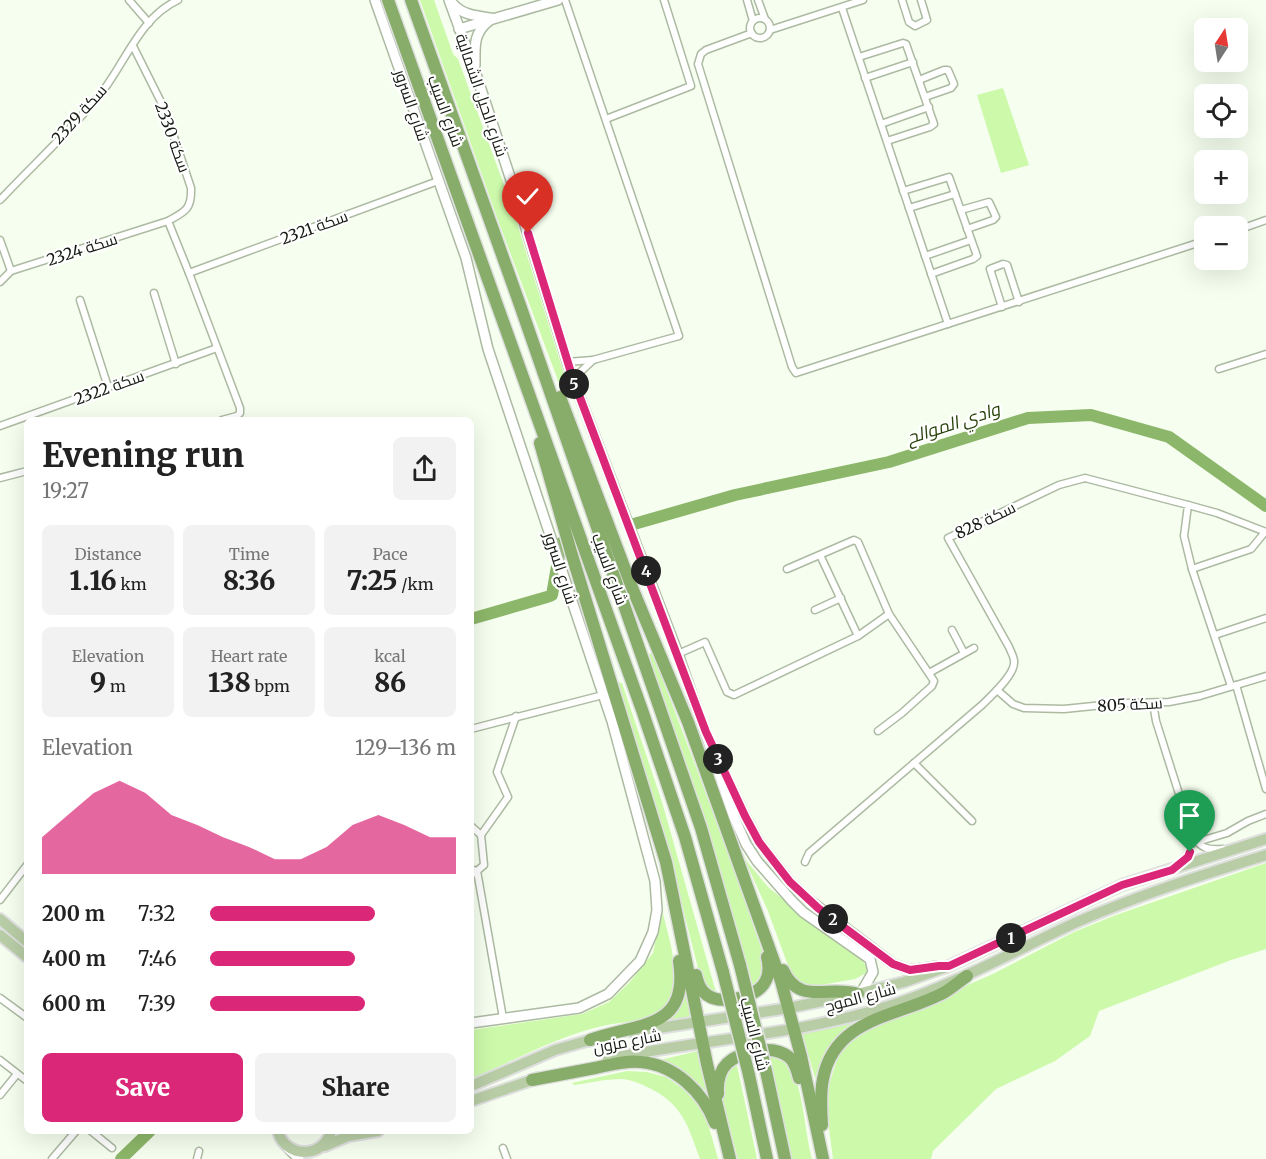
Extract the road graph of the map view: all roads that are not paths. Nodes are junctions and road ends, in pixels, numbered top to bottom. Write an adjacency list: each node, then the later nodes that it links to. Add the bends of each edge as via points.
1 (129, 0): 19 (street)
2 (178, 0): 19 (street, سكة 2329)
3 (375, 0): 34 (street, شارع السرور)
4 (388, 0): 64 (highway, شارع السيب)
5 (411, 0): 55 (highway, شارع السيب)
6 (449, 0): 16 (street, via 460,11); 20 (street, شارع الحيل الشمالية)
7 (558, 0): 16 (street)
8 (566, 0): 31 (street)
9 (664, 0): 31 (street, via 691,86)
10 (747, 0): 18 (street)
11 (758, 0): 17 (street)
12 (863, 0): 15 (street)
13 (902, 0): 14 (street, via 909,22 915,26 927,20)
14 (921, 0)
15 (842, 8): 21 (street); 24 (street)
16 (493, 18): 20 (street); 26 (street, via 478,30)
17 (765, 19): 18 (street); 21 (street)
18 (753, 21): 22 (street)
19 (149, 23): 23 (street, سكة 2329)
20 (459, 29): 26 (street, شارع الحيل الشمالية)
21 (770, 30): 22 (street, via 760,38)
22 (752, 33): 57 (street, via 706,50 698,64 793,371 800,373)
23 (133, 46): 37 (street, سكة 2329, via 100,95); 41 (street, سكة 2330, via 165,110 191,188 192,201 183,213)
24 (859, 57): 25 (street, via 903,43); 27 (street)
25 (913, 62): 27 (street); 28 (street)
26 (475, 71): 61 (street, شارع الحيل الشمالية)
27 (865, 78): 32 (street)
28 (919, 80): 29 (street); 29 (street, via 944,70 950,73 953,87)
29 (925, 97): 30 (street)
30 (929, 107): 32 (street); 33 (street, via 934,124 930,128)
31 (606, 119): 60 (street, via 679,336)
32 (881, 124): 33 (street)
33 (887, 141): 35 (street)
34 (438, 180): 49 (street, سكة 2321); 92 (street, شارع السرور, via 466,258 488,349)
35 (903, 191): 36 (street, via 949,177); 38 (street)
36 (955, 194): 38 (street); 39 (street)
37 (0, 200)
38 (909, 208): 47 (street)
39 (961, 210): 43 (street); 43 (street, via 989,202 996,217)
40 (1266, 220): 42 (street)
41 (168, 221): 48 (street, سكة 2324); 49 (street)
42 (1248, 226)
43 (967, 229): 45 (street)
44 (0, 240): 48 (street)
45 (971, 240): 47 (street); 50 (street, via 976,258)
46 (1194, 244): 54 (street)
47 (925, 256): 50 (street)
48 (11, 271): 51 (street, سكة 2324)
49 (189, 273): 58 (street)
50 (931, 274): 57 (street)
51 (0, 282)
52 (154, 293): 62 (street)
53 (80, 300): 66 (street)
54 (1019, 302): 56 (street); 56 (street, via 1007,265 1003,264 990,269)
55 (520, 305): 119 (highway, via 532,324 627,575 688,722); 161 (highway, شارع السيب, bridge, via 700,828 740,965)
56 (1002, 307): 57 (street)
57 (948, 324)
58 (218, 348): 62 (street, سكة 2322); 69 (street, via 240,408)
59 (1266, 354): 63 (street)
60 (593, 360): 61 (street); 65 (street)
61 (567, 362): 65 (street, شارع الحيل الشمالية)
62 (176, 364): 66 (street, سكة 2322)
63 (1219, 369)
64 (523, 375): 110 (highway, via 546,470); 160 (highway, شارع السيب, bridge, via 685,837 723,972)
65 (573, 379): 87 (street, شارع الحيل الشمالية)
66 (108, 387): 68 (street, سكة 2322)
67 (24, 417): 70 (street, سكة 2322)
68 (25, 417)
69 (233, 417)
70 (0, 426)
71 (24, 472): 72 (street)
72 (0, 478)
73 (1188, 505): 74 (street); 77 (street, via 1184,536); 91 (street, سكة 828, via 1085,478 1059,485 948,538 1014,659 1012,671)
74 (1266, 532): 77 (street, via 1251,549)
75 (820, 555): 76 (street); 78 (street); 80 (street, via 856,541)
76 (787, 569)
77 (1191, 569): 83 (street)
78 (841, 598): 79 (street); 84 (street)
79 (815, 610)
80 (889, 614): 84 (street); 88 (street)
81 (1266, 618): 83 (street)
82 (952, 630): 86 (street)
83 (1215, 635): 90 (street)
84 (858, 636): 87 (street, via 734,695 727,692 705,642)
85 (974, 648): 86 (street)
86 (964, 653): 88 (street)
87 (678, 654): 97 (street, شارع الحيل الشمالية)
88 (929, 673): 96 (street, via 933,686)
89 (1266, 676): 90 (street, سكة 805)
90 (1233, 685): 93 (street, سكة 805, via 1200,696); 99 (street)
91 (997, 690): 93 (street, سكة 805, via 1024,708); 98 (street, سكة 828)
92 (603, 695): 94 (street); 132 (street, شارع السرور, via 655,881 657,910 653,932 640,961 608,994 579,1008)
93 (1154, 703): 105 (street, via 1156,721)
94 (516, 716): 95 (street); 104 (street, via 497,767 508,797)
95 (474, 728)
96 (878, 731)
97 (706, 732): 116 (street, شارع الحيل الشمالية, via 759,842); 118 (street, شارع الحيل الشمالية, via 746,844)
98 (914, 763): 102 (street); 111 (street, سكة 828, via 809,853)
99 (1263, 769): 100 (street)
100 (1266, 789)
101 (1266, 814): 107 (street)
102 (972, 821)
103 (474, 829): 104 (street)
104 (481, 835): 114 (street, via 484,865)
105 (1192, 835): 107 (street); 113 (street, via 1188,857)
106 (1266, 839): 108 (main road, شارع الموج)
107 (1197, 842): 108 (street, via 1210,850)
108 (1239, 848): 113 (main road, شارع الموج)
109 (1266, 855): 127 (main road, شارع الموج, via 1125,902)
110 (666, 862): 120 (highway); 136 (highway, via 666,890 681,976 678,995 656,1022)
111 (805, 862)
112 (24, 869): 117 (street)
113 (1172, 870): 126 (main road, شارع الموج, via 1122,885)
114 (474, 871)
115 (474, 877): 132 (street)
116 (808, 899): 118 (street); 126 (street, شارع الحيل الشمالية, via 893,964 910,970)
117 (0, 900)
118 (792, 901): 128 (street, شارع الحيل الشمالية, via 870,958 873,972)
119 (754, 903): 121 (highway); 128 (highway, via 766,921 785,976 797,990)
120 (677, 914): 121 (highway, via 700,988 716,999 751,995 766,982 769,966); 133 (highway)
121 (758, 918): 130 (highway)
122 (0, 919): 124 (main road)
123 (3, 939): 125 (main road)
124 (24, 939)
125 (24, 955)
126 (949, 966): 128 (main road, شارع الموج)
127 (967, 976): 135 (main road, شارع الموج, via 896,1004); 162 (highway, via 944,992 860,1026 842,1041 822,1079)
128 (860, 994): 130 (main road, شارع الموج)
129 (0, 998): 131 (street)
130 (789, 1008): 133 (main road, شارع مزون); 135 (highway)
131 (24, 1016)
132 (503, 1018): 134 (street, شارع السرور)
133 (699, 1022): 136 (main road, شارع مزون); 137 (highway)
134 (474, 1023)
135 (793, 1028): 137 (main road, شارع مزون); 145 (highway)
136 (590, 1040): 142 (main road, شارع مزون, via 555,1050)
137 (703, 1042): 141 (main road, شارع مزون, via 580,1065); 159 (highway)
138 (0, 1060): 139 (street)
139 (17, 1074): 140 (street); 143 (street)
140 (24, 1080)
141 (532, 1080): 144 (main road, شارع مزون); 159 (highway, via 620,1063 655,1064 691,1084 701,1096)
142 (474, 1085)
143 (0, 1095)
144 (474, 1100)
145 (817, 1133): 159 (highway, via 793,1062 770,1050 743,1053 723,1068 718,1085); 162 (highway)
146 (74, 1134): 155 (street)
147 (95, 1134): 151 (street)
148 (330, 1134): 154 (main road)
149 (360, 1134): 154 (main road)
150 (283, 1140): 154 (main road, via 302,1154); 157 (street)
151 (112, 1148)
152 (503, 1148): 158 (street)
153 (200, 1151): 156 (street)
154 (318, 1152)
155 (54, 1158)
156 (197, 1159)
157 (298, 1159)
158 (507, 1159)
159 (730, 1159)
160 (767, 1159)
161 (785, 1159)
162 (823, 1159)

